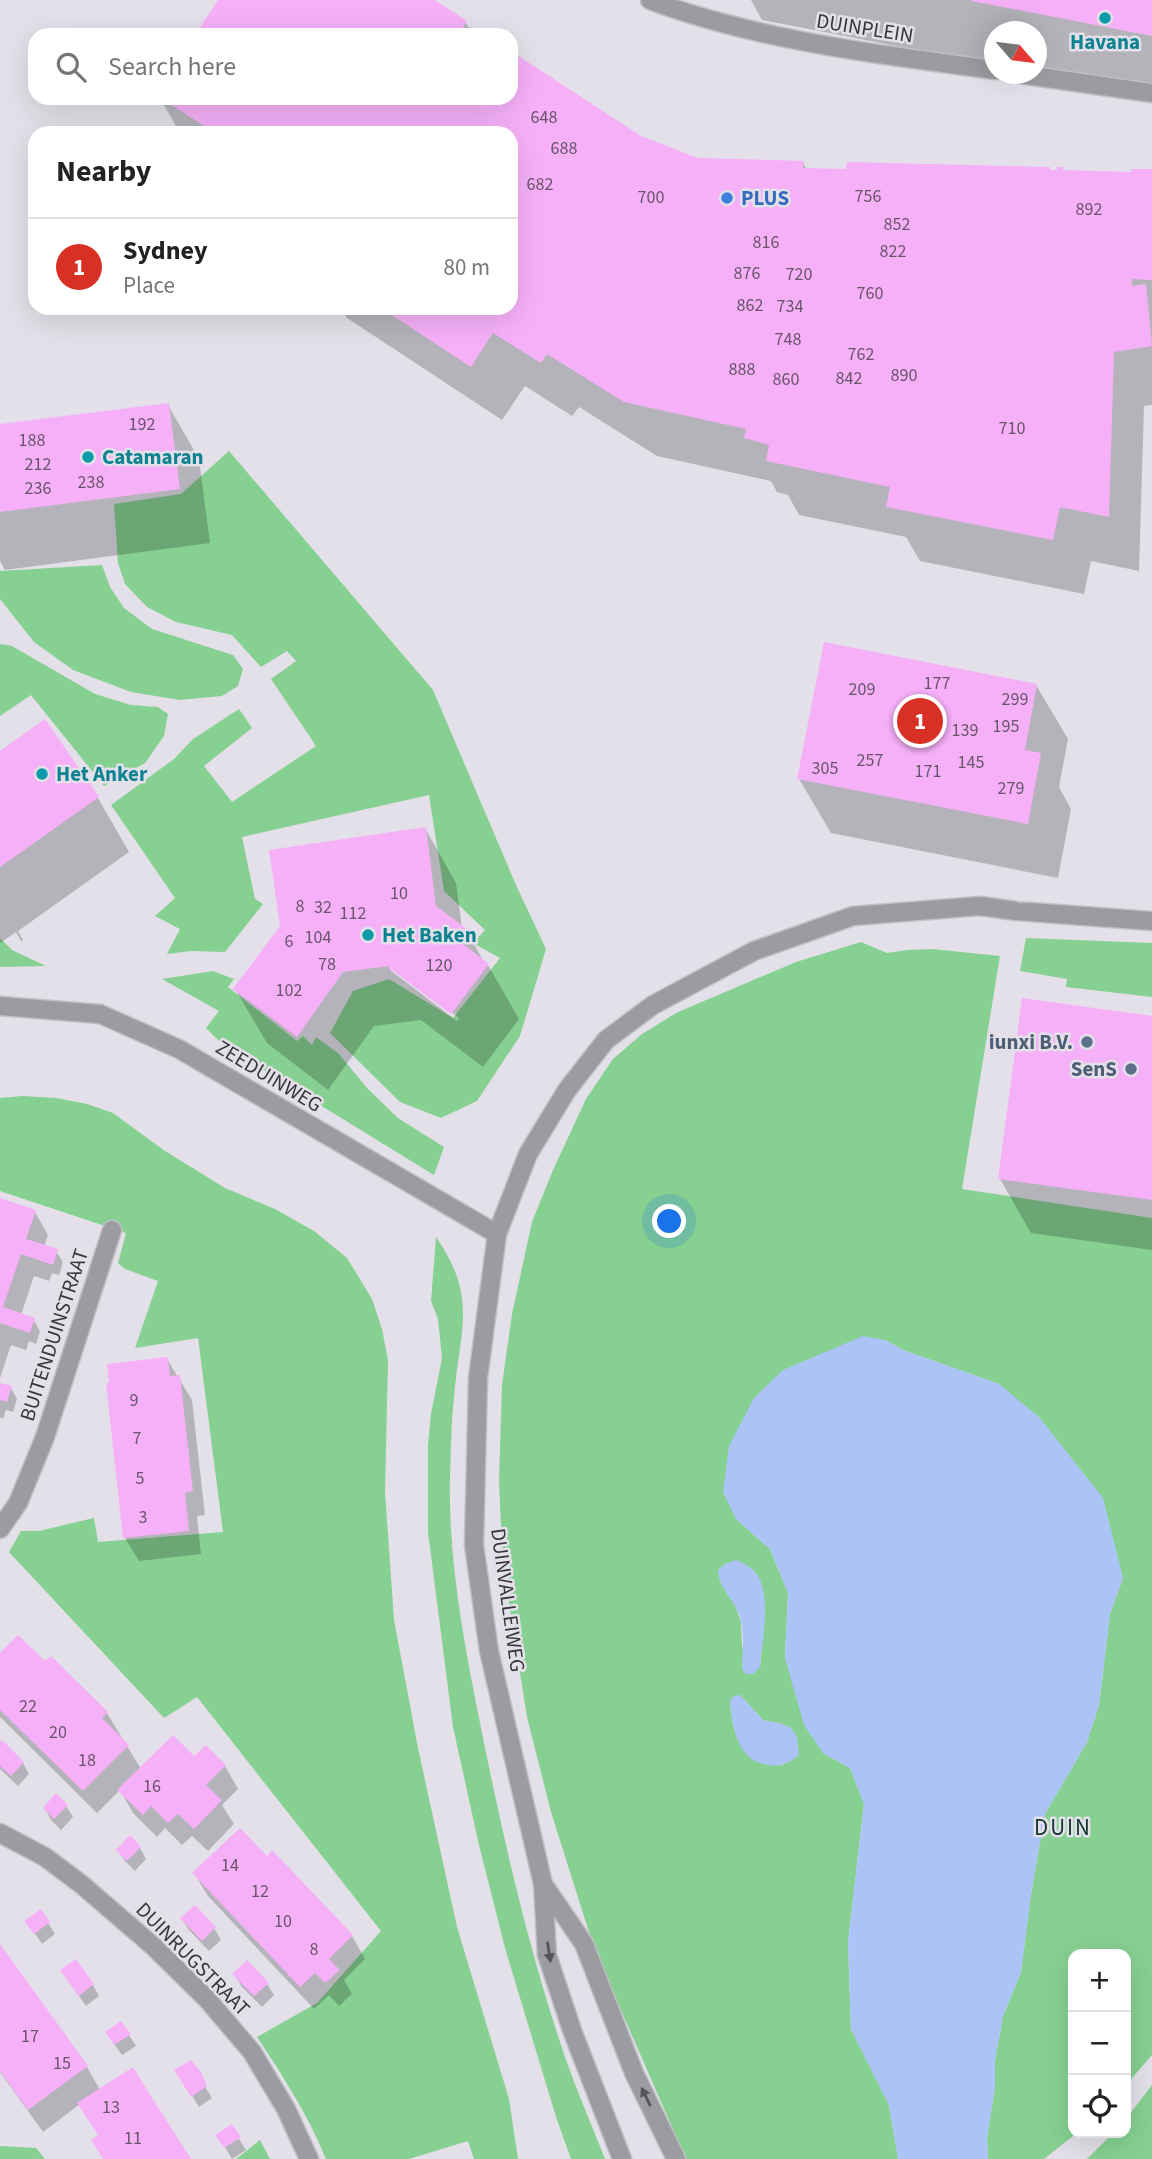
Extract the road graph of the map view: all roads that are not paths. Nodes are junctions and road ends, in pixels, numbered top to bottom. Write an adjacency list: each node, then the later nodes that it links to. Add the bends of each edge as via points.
1 (650, 0): 2 (street, DUINPLEIN, via 756,32 827,47)
2 (984, 68)
3 (1047, 78): 4 (street)
4 (1152, 93)
5 (1152, 921): 8 (street, DUINVALLEIWEG, via 980,906 853,916 754,951 653,1005 606,1040 566,1090 528,1154)
6 (0, 1006): 8 (street, ZEEDUINWEG, via 100,1014 179,1049)
7 (112, 1230): 9 (street, BUITENDUINSTRAAT, via 45,1437 18,1503)
8 (497, 1234): 11 (street, DUINVALLEIWEG, via 478,1378 474,1545 489,1651)
9 (0, 1529)
10 (0, 1833): 12 (street, DUINRUGSTRAAT, via 45,1857 81,1884 207,1999 252,2052)
11 (543, 1884): 13 (street, DUINVALLEIWEG, one-way to 13, via 547,1955); 14 (street, DUINVALLEIWEG, one-way to 11, via 634,2073 584,1944)
12 (309, 2159)
13 (622, 2159)
14 (676, 2159)

